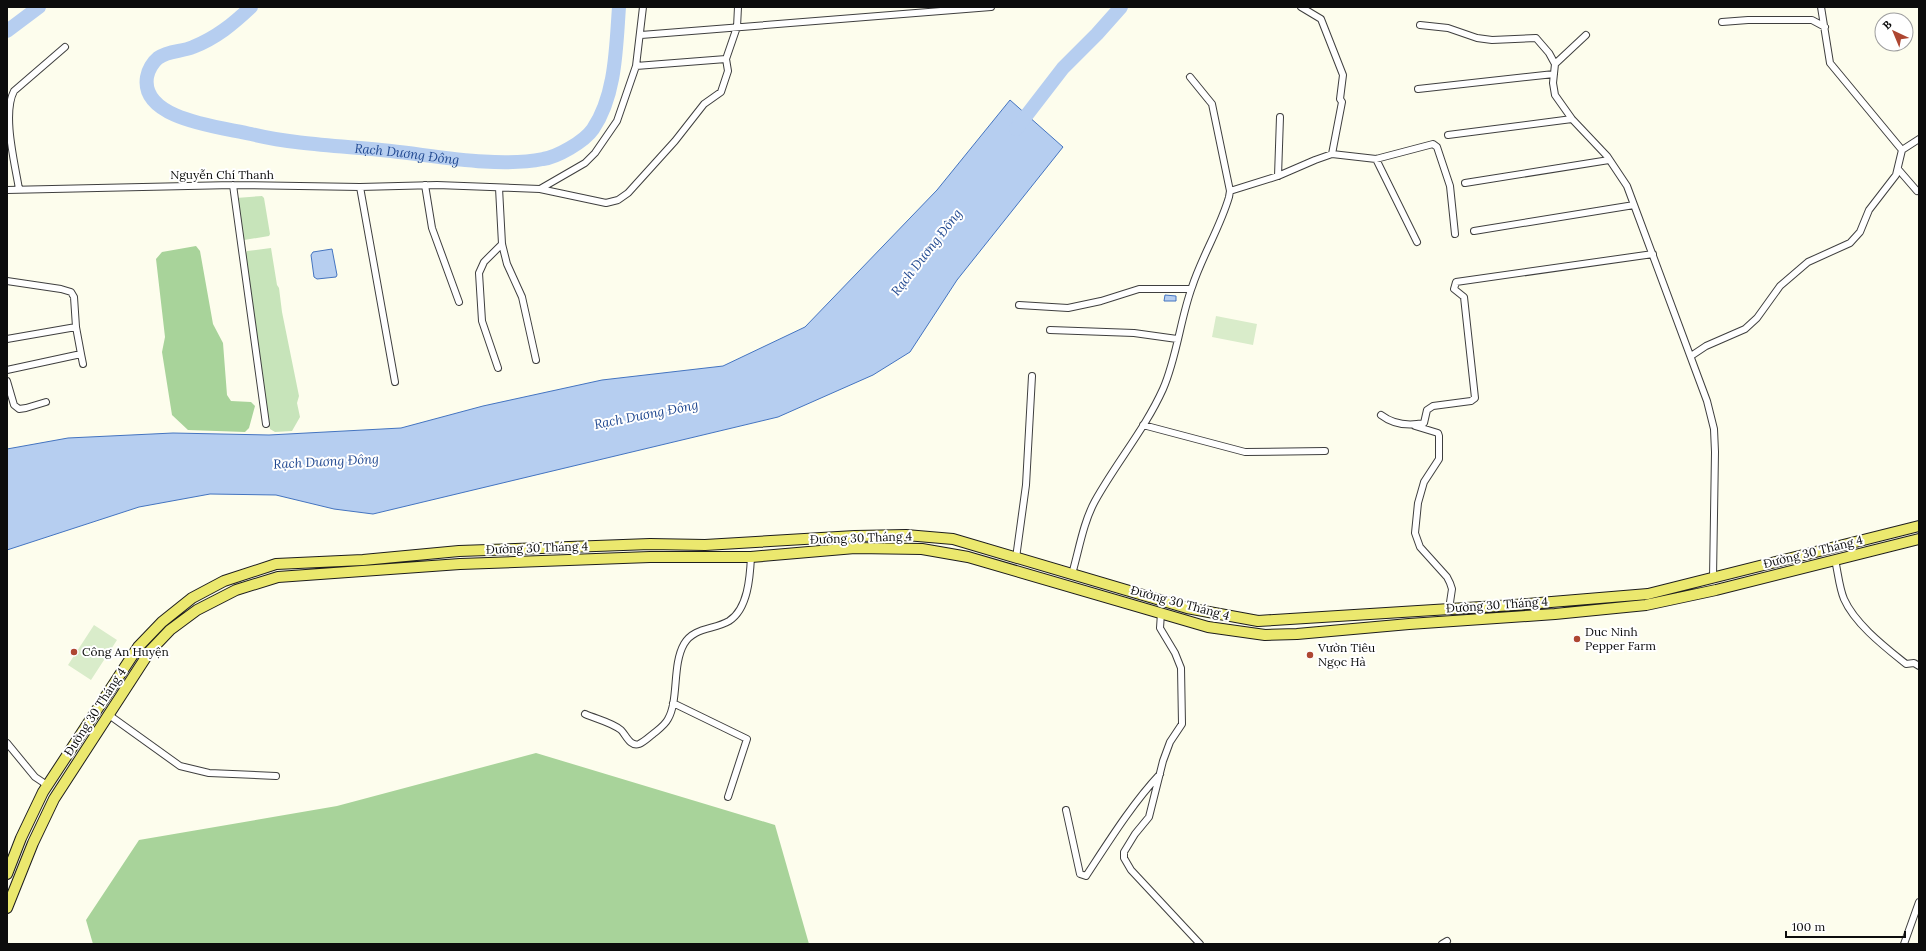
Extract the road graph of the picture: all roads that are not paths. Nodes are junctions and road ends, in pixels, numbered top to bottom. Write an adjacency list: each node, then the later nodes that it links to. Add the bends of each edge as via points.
1 (643, 7): 10 (street)
2 (738, 7): 8 (street, Nguyễn Chí Thanh)
3 (991, 7): 8 (street)
4 (1301, 7): 24 (street, via 1321,19 1344,78)
5 (1821, 7): 9 (street)
6 (1722, 22): 9 (street, via 1812,20)
7 (1420, 25): 14 (street, via 1448,28 1492,40 1536,38 1550,53)
8 (737, 27): 10 (street); 13 (street, Nguyễn Chí Thanh)
9 (1825, 27): 23 (street, via 1830,63)
10 (641, 35): 15 (street)
11 (1586, 35): 14 (street)
12 (65, 47): 36 (street, via 14,91 11,97 10,130)
13 (726, 59): 15 (street); 34 (street, Nguyễn Chí Thanh, via 728,71 721,92 704,104 628,193 618,200 606,203)
14 (1555, 64): 16 (street)
15 (636, 66): 34 (street, via 617,121 595,153 577,169)
16 (1554, 74): 18 (street); 20 (street, via 1555,95)
17 (1190, 77): 37 (street, via 1212,104)
18 (1418, 90)
19 (1280, 117): 28 (street)
20 (1572, 119): 21 (street); 26 (street)
21 (1448, 135)
22 (1919, 139): 23 (street)
23 (1902, 150): 27 (street)
24 (1332, 154): 25 (street); 28 (street)
25 (1376, 159): 41 (street, via 1433,144 1437,147 1450,186); 42 (street)
26 (1609, 160): 29 (street); 39 (street, via 1627,186)
27 (1898, 168): 38 (street); 54 (street, via 1892,182 1869,210 1860,232 1850,242 1808,262 1790,276 1770,297 1757,318 1745,328 1706,346)
28 (1278, 176): 37 (street)
29 (1465, 183)
30 (233, 185): 32 (street, Nguyễn Chí Thanh); 36 (street, Nguyễn Chí Thanh); 64 (street)
31 (425, 185): 32 (street, Nguyễn Chí Thanh); 33 (street, Nguyễn Chí Thanh); 47 (street, via 432,228)
32 (360, 188): 61 (street)
33 (499, 188): 34 (street, Nguyễn Chí Thanh); 43 (street)
34 (540, 189)
35 (7, 190): 36 (street, Nguyễn Chí Thanh)
36 (19, 190)
37 (1230, 191): 46 (street, via 1226,207)
38 (1917, 191)
39 (1634, 205): 40 (street); 44 (street)
40 (1474, 231)
41 (1455, 234)
42 (1417, 242)
43 (502, 244): 55 (street, via 507,264 522,297); 57 (street, via 484,262 480,273 482,321)
44 (1653, 254): 54 (street); 66 (street, via 1456,282 1454,289 1464,297 1475,398 1471,401 1434,406 1427,410 1424,423)
45 (7, 281): 49 (street, via 71,292 74,297)
46 (1191, 289): 48 (street, via 1139,289 1068,308); 52 (street)
47 (459, 302)
48 (1019, 305)
49 (76, 327): 51 (street); 53 (street)
50 (1050, 330): 52 (street, via 1134,333)
51 (7, 339)
52 (1177, 339): 65 (street, via 1172,366)
53 (82, 354): 56 (street); 58 (street)
54 (1692, 356): 82 (street, via 1714,429)
55 (536, 360)
56 (83, 364)
57 (498, 368)
58 (7, 370)
59 (1032, 376): 76 (street, via 1026,485)
60 (7, 381): 62 (street, via 14,405 19,409)
61 (395, 382)
62 (46, 402)
63 (1381, 415): 66 (street, via 1389,421)
64 (266, 424)
65 (1143, 425): 67 (street, via 1245,452); 80 (street, via 1094,502)
66 (1412, 425): 85 (street, via 1438,433 1439,436 1439,459 1424,482 1418,503 1415,533 1420,547 1450,583 1452,589)
67 (1325, 451)
68 (1919, 526): 82 (main road, Đường 30 Tháng 4)
69 (855, 536): 71 (main road, Đường 30 Tháng 4, via 721,544); 72 (main road); 76 (main road, Đường 30 Tháng 4, via 906,535 954,539)
70 (1919, 539): 77 (main road, Đường 30 Tháng 4)
71 (650, 544): 73 (main road, Đường 30 Tháng 4); 74 (main road)
72 (855, 548): 75 (main road, Đường 30 Tháng 4); 83 (main road, Đường 30 Tháng 4, via 929,550 968,557)
73 (459, 551): 78 (main road, Đường 30 Tháng 4, via 364,560); 79 (main road)
74 (650, 557): 75 (main road, Đường 30 Tháng 4); 79 (main road, Đường 30 Tháng 4)
75 (751, 557): 94 (street, via 747,589 736,615 729,621 697,632 688,638 683,646 676,674)
76 (1016, 558): 80 (main road, Đường 30 Tháng 4)
77 (1835, 560): 84 (main road, Đường 30 Tháng 4); 93 (street, via 1844,598 1850,611 1879,642 1906,664 1914,663)
78 (276, 564): 81 (main road); 91 (main road, Đường 30 Tháng 4, via 224,582 192,598 162,622)
79 (460, 564): 81 (main road, Đường 30 Tháng 4)
80 (1072, 574): 83 (main road); 88 (main road, Đường 30 Tháng 4, via 1222,616 1258,621)
81 (278, 577): 92 (main road, Đường 30 Tháng 4, via 236,590 197,610 170,630)
82 (1713, 578): 84 (main road); 85 (main road, Đường 30 Tháng 4, via 1648,594)
83 (1069, 585): 87 (main road, Đường 30 Tháng 4)
84 (1716, 590): 89 (main road, Đường 30 Tháng 4, via 1646,605)
85 (1448, 609): 86 (main road, Đường 30 Tháng 4)
86 (1408, 612): 88 (main road, Đường 30 Tháng 4); 89 (main road)
87 (1161, 613): 90 (main road, Đường 30 Tháng 4, via 1231,631); 98 (street, via 1160,628 1181,668 1182,724 1170,742)
88 (1296, 619): 90 (main road)
89 (1409, 624): 90 (main road, Đường 30 Tháng 4)
90 (1297, 634)
91 (141, 644): 92 (main road); 100 (main road, Đường 30 Tháng 4)
92 (150, 651): 96 (main road, Đường 30 Tháng 4)
93 (1919, 666)
94 (673, 703): 95 (street, via 670,717 664,725 637,745 616,728); 102 (street, via 747,740)
95 (585, 714)
96 (109, 715): 99 (street, via 180,766 209,773); 101 (main road, Đường 30 Tháng 4)
97 (7, 743): 100 (street, via 35,777)
98 (1160, 774): 103 (street, via 1084,877 1080,874); 107 (street, via 1149,816 1127,846 1124,858 1131,870)
99 (276, 776)
100 (47, 785): 101 (main road); 104 (main road, Đường 30 Tháng 4)
101 (59, 792): 106 (main road, Đường 30 Tháng 4, via 32,843)
102 (728, 797)
103 (1066, 810)
104 (7, 874)
105 (1919, 902): 108 (street)
106 (7, 908)
107 (1200, 944)
108 (1904, 944)

